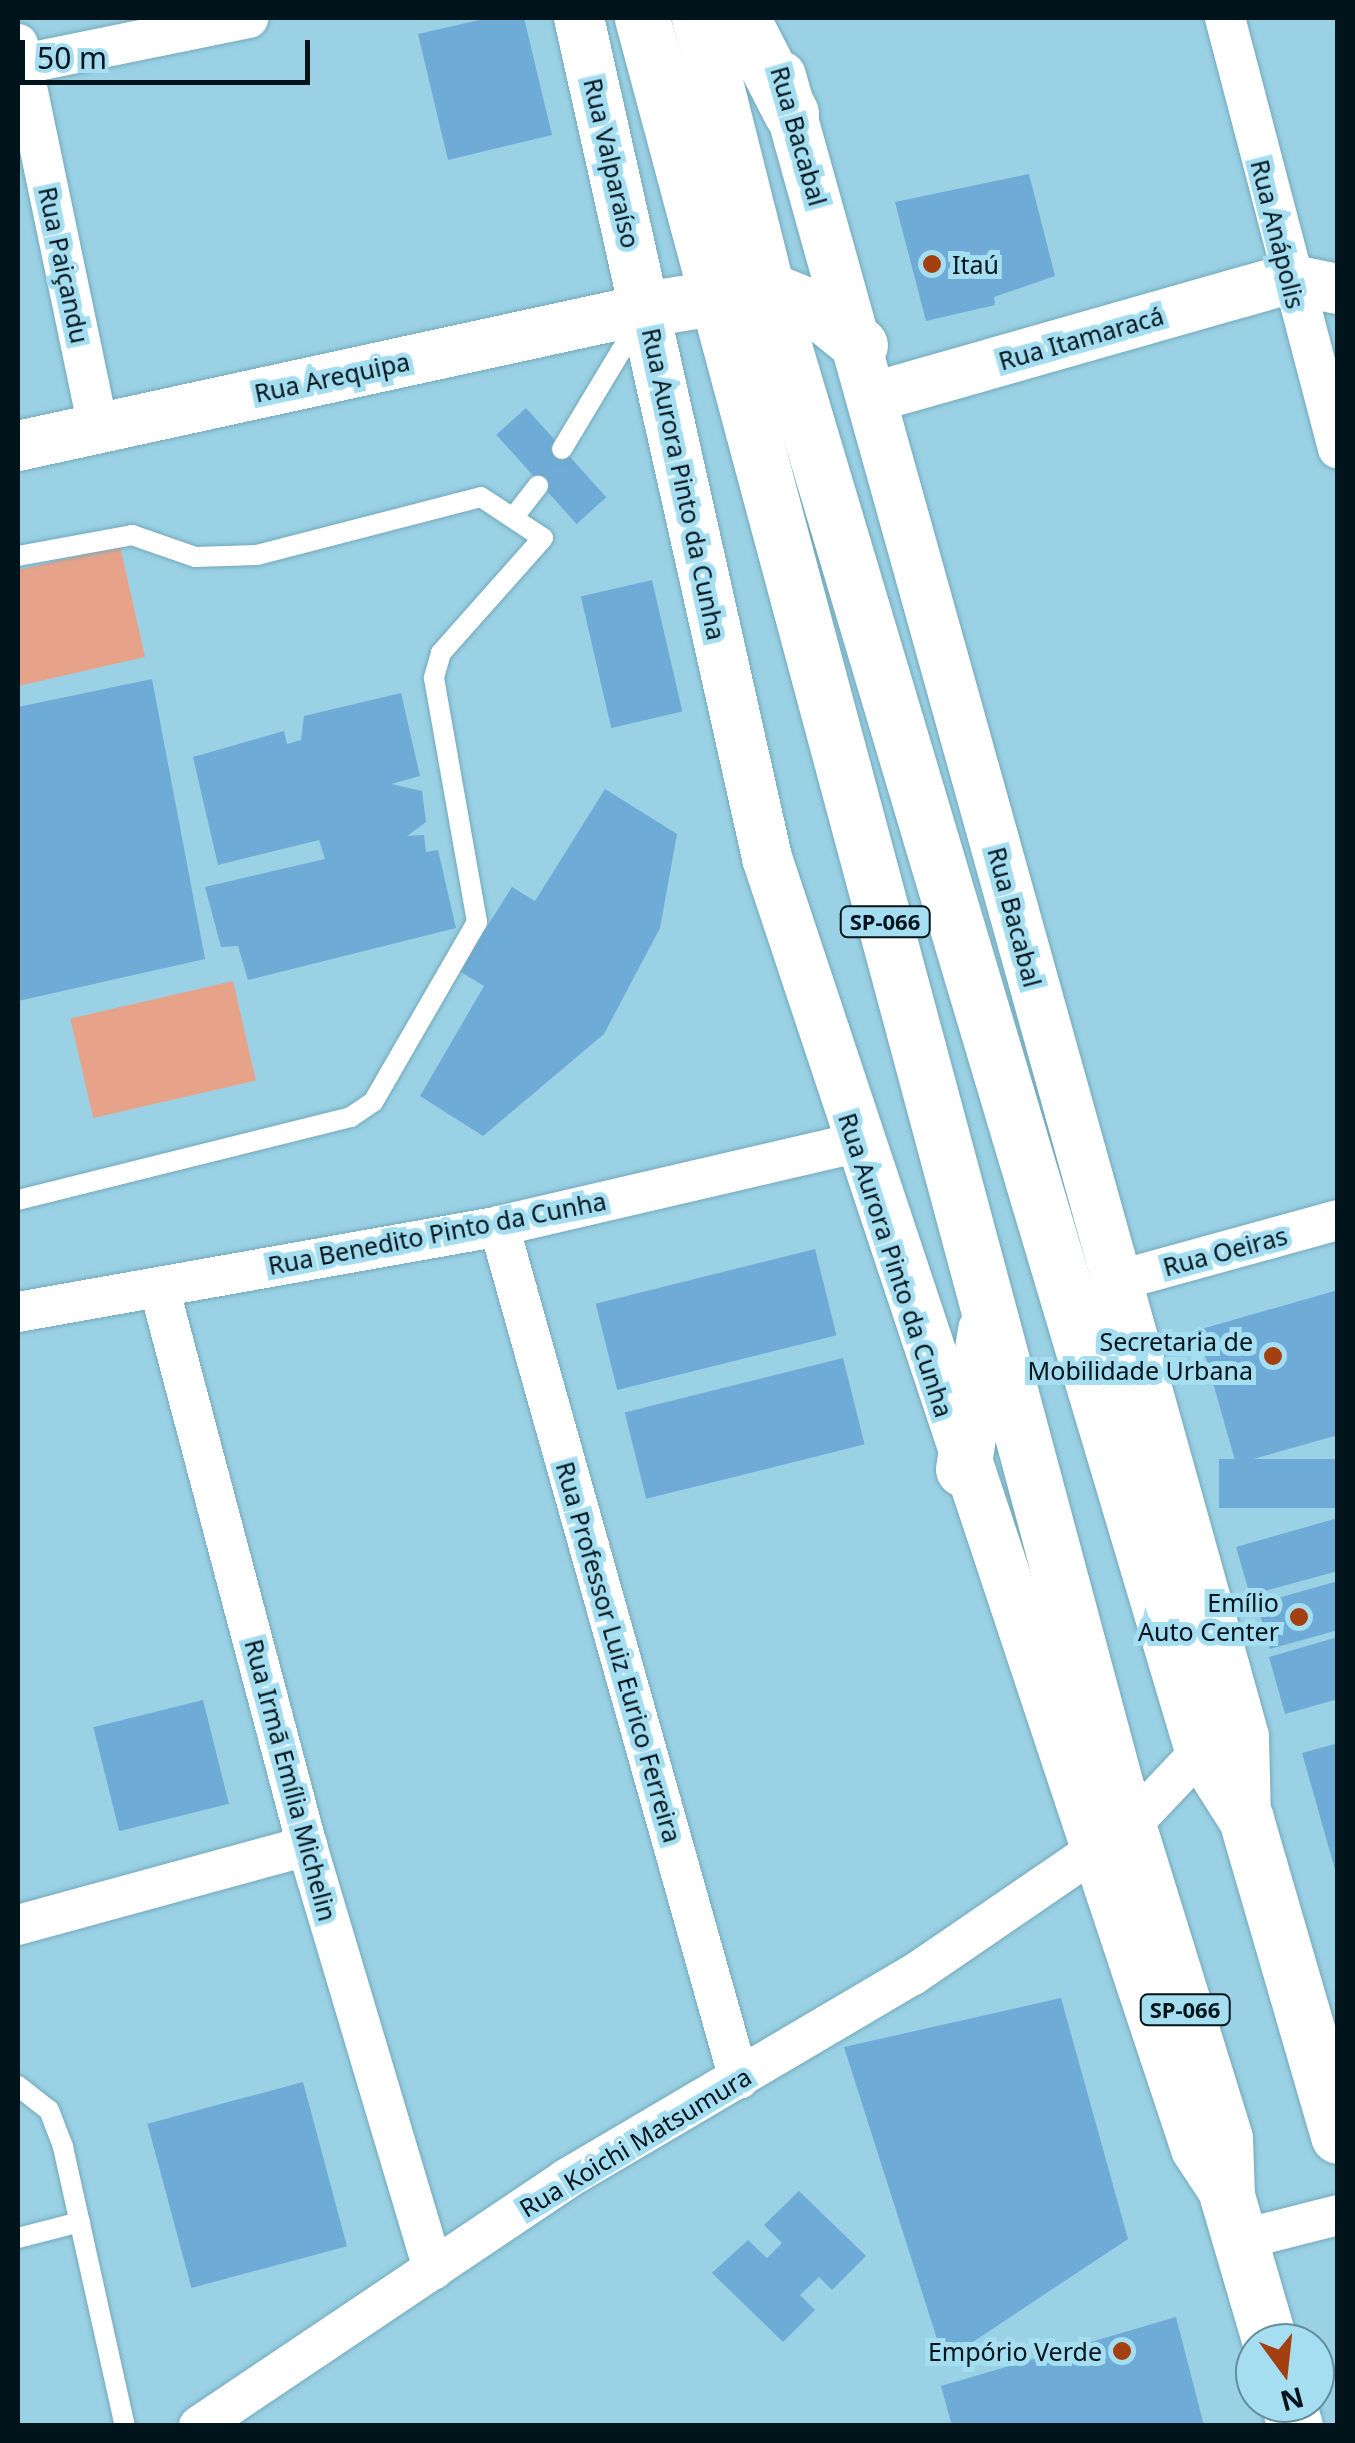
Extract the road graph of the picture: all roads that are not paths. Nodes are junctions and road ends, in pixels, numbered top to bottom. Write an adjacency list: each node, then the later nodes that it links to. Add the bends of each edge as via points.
1 (248, 18): 8 (street)
2 (579, 18): 13 (street, Rua Valparaíso)
3 (642, 18): 12 (main road, SP-066)
4 (699, 18): 12 (main road, SP-066)
5 (742, 18): 9 (main road)
6 (766, 18): 9 (street, Rua Bacabal)
7 (1225, 18): 10 (street, Rua Anápolis)
8 (19, 58): 16 (street, Rua Paiçandu)
9 (791, 112): 14 (street, Rua Bacabal)
10 (1288, 278): 11 (street); 15 (street, Rua Itamaracá); 18 (street, Rua Anápolis)
11 (1338, 289)
12 (741, 292): 13 (main road); 14 (main road, via 814,308); 29 (main road, SP-066); 32 (main road, SP-066)
13 (646, 309): 16 (street, Rua Arequipa); 19 (lane); 23 (street, Rua Aurora Pinto da Cunha, via 767,858)
14 (860, 345): 15 (street, Rua Bacabal)
15 (874, 397): 27 (street, Rua Bacabal)
16 (98, 428): 17 (street, Rua Arequipa)
17 (18, 446)
18 (1338, 448)
19 (562, 449)
20 (538, 486): 21 (lane)
21 (516, 514): 22 (lane, via 481,497 222,559 132,535); 24 (lane, via 543,538 440,653 434,678 477,922 373,1102 351,1116)
22 (18, 556)
23 (855, 1143): 26 (street, Rua Benedito Pinto da Cunha); 31 (street, Rua Aurora Pinto da Cunha)
24 (18, 1200)
25 (1338, 1220): 27 (street, Rua Oeiras)
26 (500, 1226): 28 (street, Rua Benedito Pinto da Cunha); 36 (street, Rua Professor Luiz Eurico Ferreira)
27 (1113, 1282): 32 (street, Rua Bacabal)
28 (159, 1287): 30 (street, Rua Benedito Pinto da Cunha); 33 (street, Rua Irmã Emília Michelin)
29 (989, 1308): 31 (main road); 34 (main road, SP-066)
30 (18, 1312)
31 (963, 1469): 34 (street, Rua Aurora Pinto da Cunha)
32 (1223, 1743): 34 (street, Rua Koichi Matsumura); 38 (main road, SP-066)
33 (307, 1846): 35 (street); 43 (street, Rua Irmã Emília Michelin)
34 (1100, 1847): 36 (street, Rua Koichi Matsumura); 40 (main road, SP-066, via 1225,2138)
35 (18, 1925)
36 (739, 2079): 43 (street, Rua Koichi Matsumura)
37 (18, 2086): 41 (lane, via 50,2110)
38 (1338, 2136)
39 (1338, 2214): 40 (street)
40 (1234, 2218): 44 (main road, SP-066)
41 (80, 2222): 42 (lane); 45 (lane)
42 (18, 2238)
43 (433, 2270): 46 (street, Rua Koichi Matsumura)
44 (1264, 2323)
45 (125, 2426)
46 (199, 2426)

